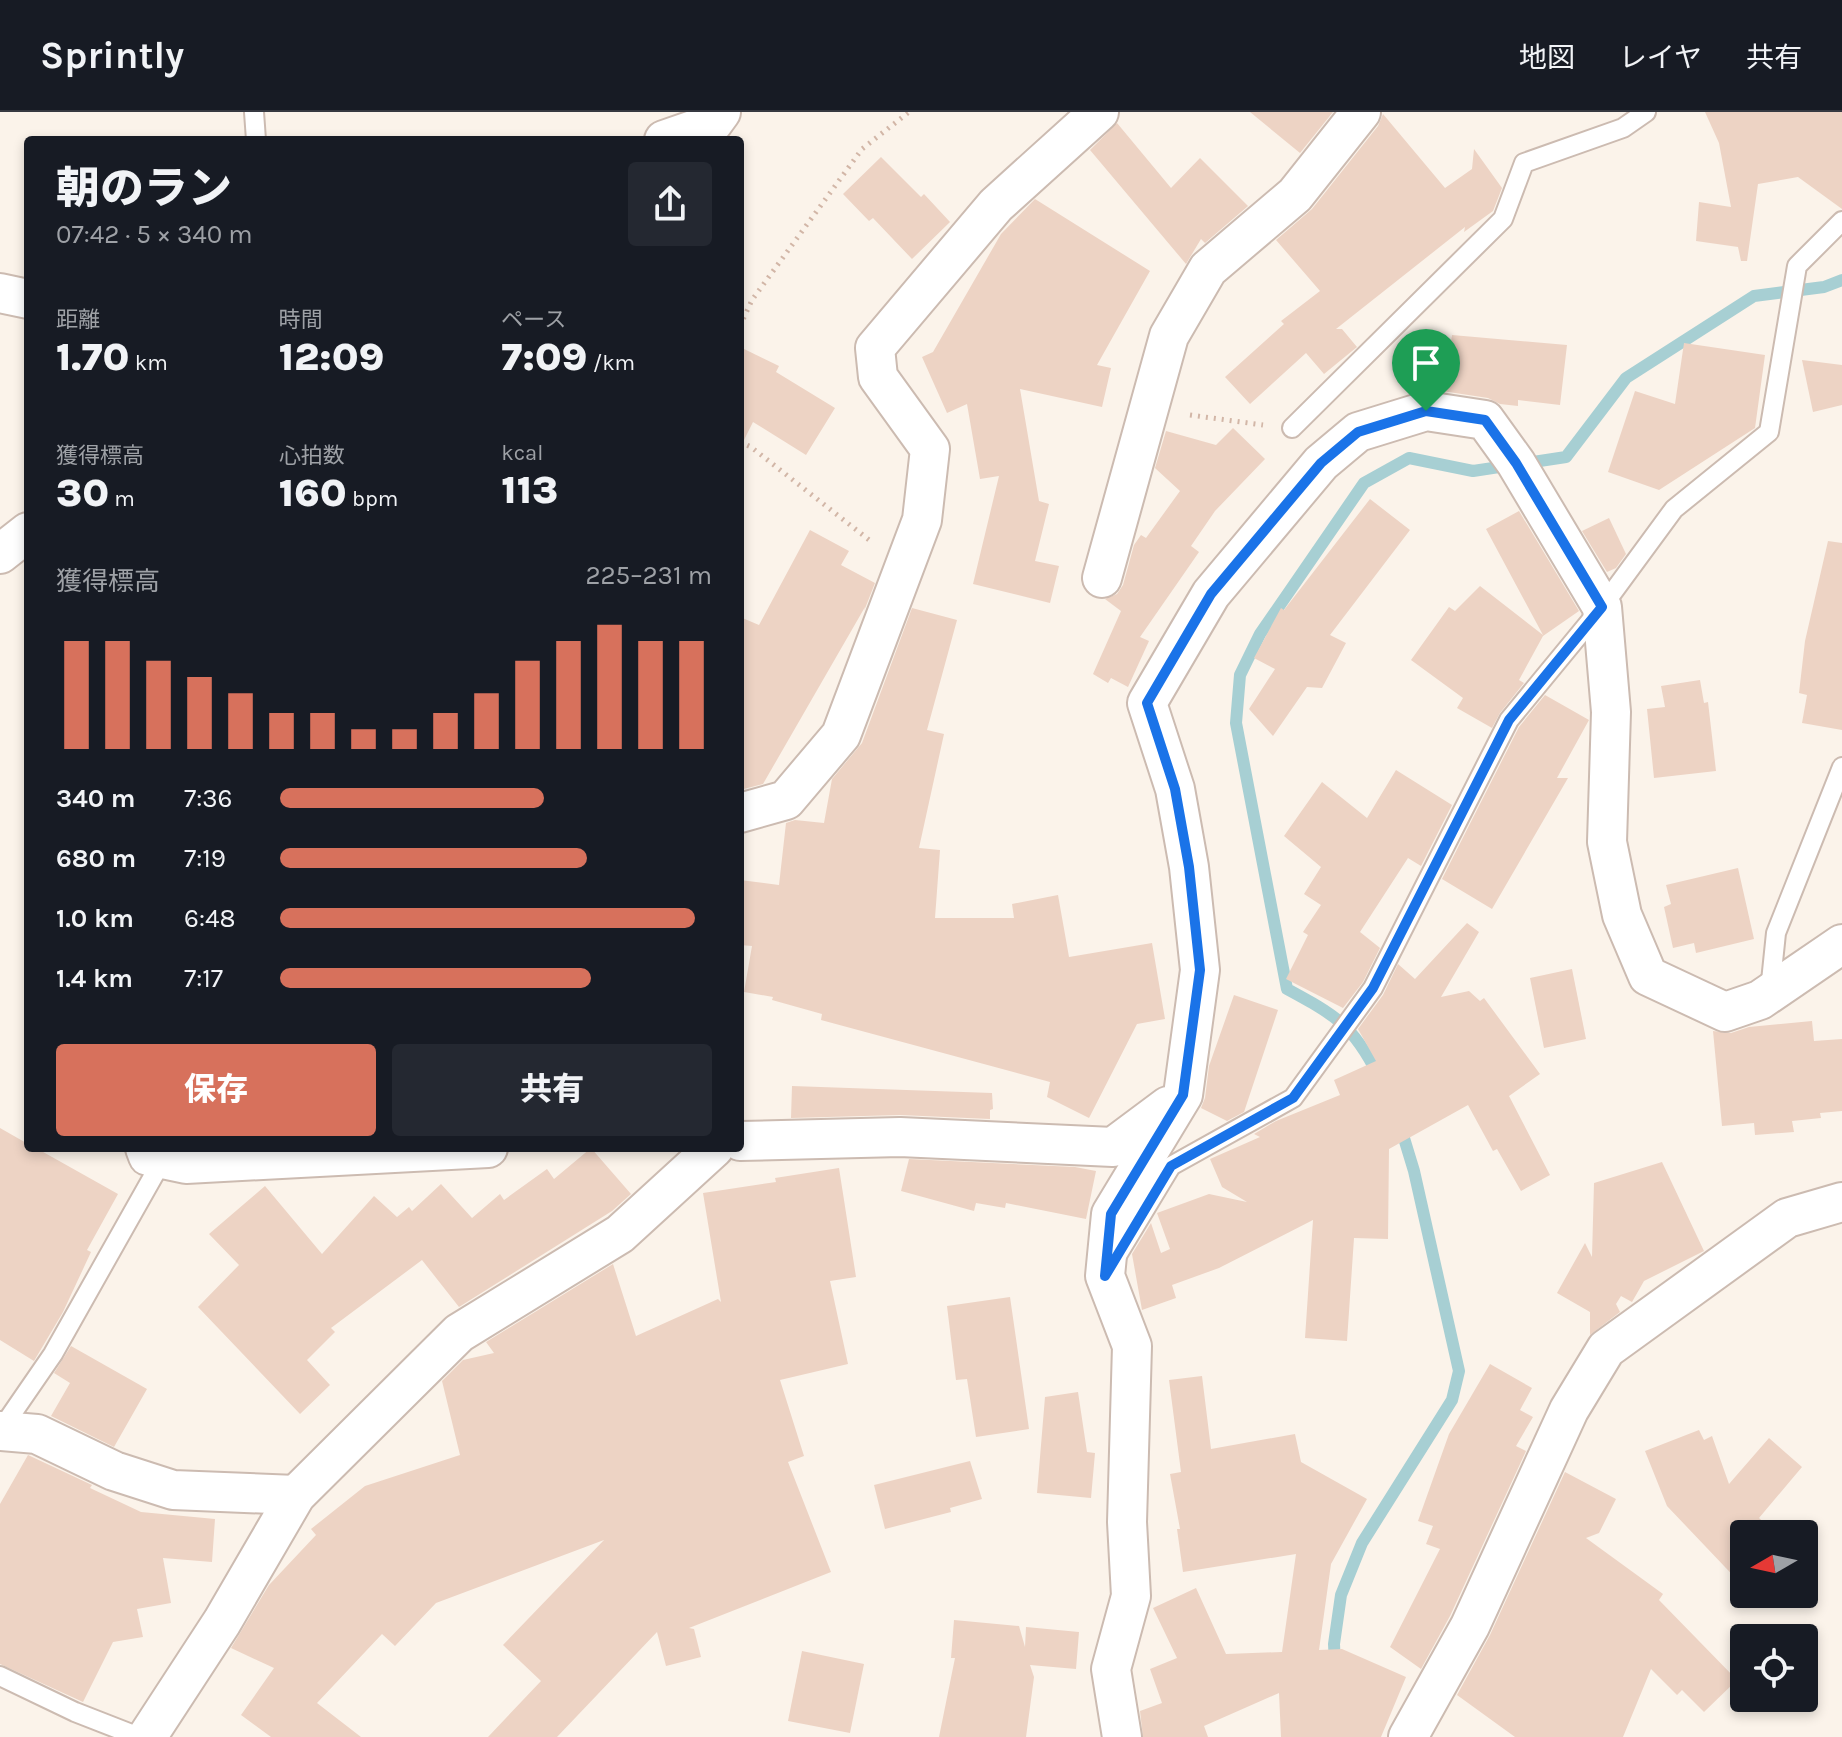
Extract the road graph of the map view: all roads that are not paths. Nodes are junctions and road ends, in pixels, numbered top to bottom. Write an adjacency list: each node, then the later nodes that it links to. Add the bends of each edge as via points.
1 (254, 112): 6 (lane)
2 (721, 112): 7 (street, via 713,123)
3 (1099, 112): 17 (street, via 996,205 875,348 878,377 930,449 922,520 841,735 786,800)
4 (1361, 112): 14 (street, via 1295,195 1208,269 1169,336)
5 (1646, 112): 11 (lane, via 1623,128 1524,163 1503,219)
6 (256, 136)
7 (676, 136)
8 (1842, 221): 15 (lane, via 1797,266 1769,432 1674,509)
9 (0, 293): 10 (street)
10 (24, 298)
11 (1292, 428)
12 (24, 535): 13 (street)
13 (0, 554)
14 (1102, 578)
15 (1602, 607): 19 (street, via 1611,712 1607,842 1622,915 1648,976 1725,1012); 20 (street, via 1485,420 1426,411 1358,432 1321,463 1211,594 1147,703 1175,789 1200,970); 26 (lane, via 1509,720 1373,988 1293,1098 1171,1166)
16 (1842, 767): 19 (lane, via 1776,933)
17 (744, 812)
18 (1842, 944): 19 (street)
19 (1770, 994)
20 (1183, 1095): 21 (street, via 1113,1147 900,1137); 26 (street, via 1111,1214)
21 (744, 1141)
22 (412, 1152): 24 (street, via 186,1164)
23 (710, 1152): 28 (street, via 620,1234 459,1333)
24 (154, 1154): 27 (lane, via 53,1354)
25 (1842, 1202): 33 (street, via 1787,1218 1606,1349 1569,1410 1470,1626)
26 (1105, 1276): 32 (street, via 1132,1346 1127,1522 1131,1596 1111,1669)
27 (0, 1431): 28 (street, via 37,1434 114,1471 173,1490)
28 (296, 1495): 31 (street)
29 (0, 1676): 30 (lane)
30 (139, 1737)
31 (147, 1737)
32 (1122, 1737)
33 (1408, 1737)

